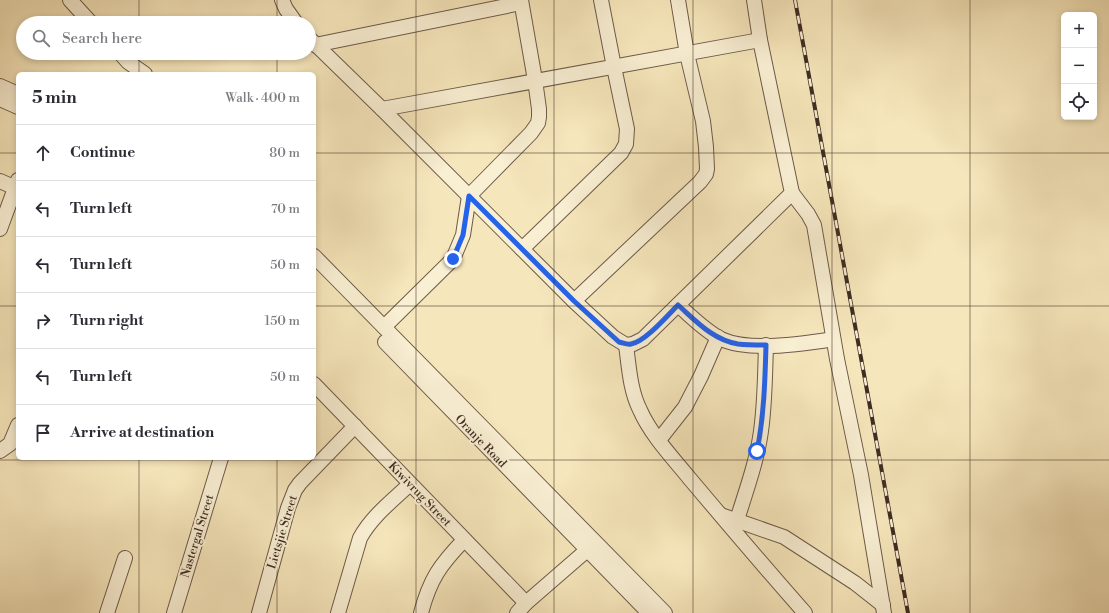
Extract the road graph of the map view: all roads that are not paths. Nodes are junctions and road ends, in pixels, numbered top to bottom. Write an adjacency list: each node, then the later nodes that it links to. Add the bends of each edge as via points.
1 (70, 0): 7 (street)
2 (282, 0): 8 (street)
3 (602, 0): 14 (street)
4 (678, 0): 12 (street)
5 (754, 0): 10 (street)
6 (521, 2): 9 (street); 16 (street)
7 (85, 16)
8 (291, 16)
9 (316, 40)
10 (760, 40): 12 (street); 25 (street)
11 (316, 45): 21 (street)
12 (687, 54): 14 (street); 31 (street, via 703,121 708,158 706,174)
13 (126, 60): 15 (street)
14 (614, 67): 16 (street); 28 (street, via 627,129 624,148)
15 (142, 72)
16 (535, 80): 21 (street); 26 (street, via 538,123)
17 (0, 86): 18 (street)
18 (16, 93)
19 (0, 99): 20 (street)
20 (16, 106)
21 (382, 109): 26 (street)
22 (0, 181): 23 (street)
23 (16, 186)
24 (16, 189): 27 (street)
25 (792, 193): 32 (street); 35 (street, via 814,225)
26 (469, 196): 28 (street); 33 (street, via 463,235 453,259)
27 (0, 229)
28 (522, 249): 31 (street)
29 (316, 258): 33 (street)
30 (316, 271): 48 (street, Oranje Road)
31 (574, 301): 36 (street, via 613,337)
32 (678, 305): 34 (street, via 702,327); 36 (street, via 643,339)
33 (384, 327): 48 (street)
34 (718, 337): 37 (street, via 739,344); 41 (street, via 685,407)
35 (833, 339): 37 (street, via 804,344); 51 (street)
36 (626, 345): 41 (street, via 634,397 640,412)
37 (766, 345): 46 (street, via 761,432)
38 (316, 386): 39 (street, Kiwivrug Street)
39 (355, 426): 44 (street, Kiwivrug Street); 54 (street, Lietsjie Street, via 295,490)
40 (16, 430): 42 (street, via 10,444)
41 (658, 440): 45 (street)
42 (0, 451)
43 (219, 460): 53 (street, Nastergal Street)
44 (410, 484): 47 (street, Kiwivrug Street); 55 (street, via 366,527 360,538)
45 (721, 514): 46 (street); 59 (street, via 765,569)
46 (737, 520): 51 (street, via 784,537 855,583)
47 (464, 540): 50 (street, Kiwivrug Street); 56 (street, via 438,569 425,597)
48 (591, 546): 50 (street); 57 (street, Oranje Road); 58 (street)
49 (125, 558): 52 (street)
50 (522, 608)
51 (883, 609)
52 (107, 613)
53 (174, 613)
54 (259, 613)
55 (338, 613)
56 (421, 613)
57 (649, 613)
58 (665, 613)
59 (805, 613)

